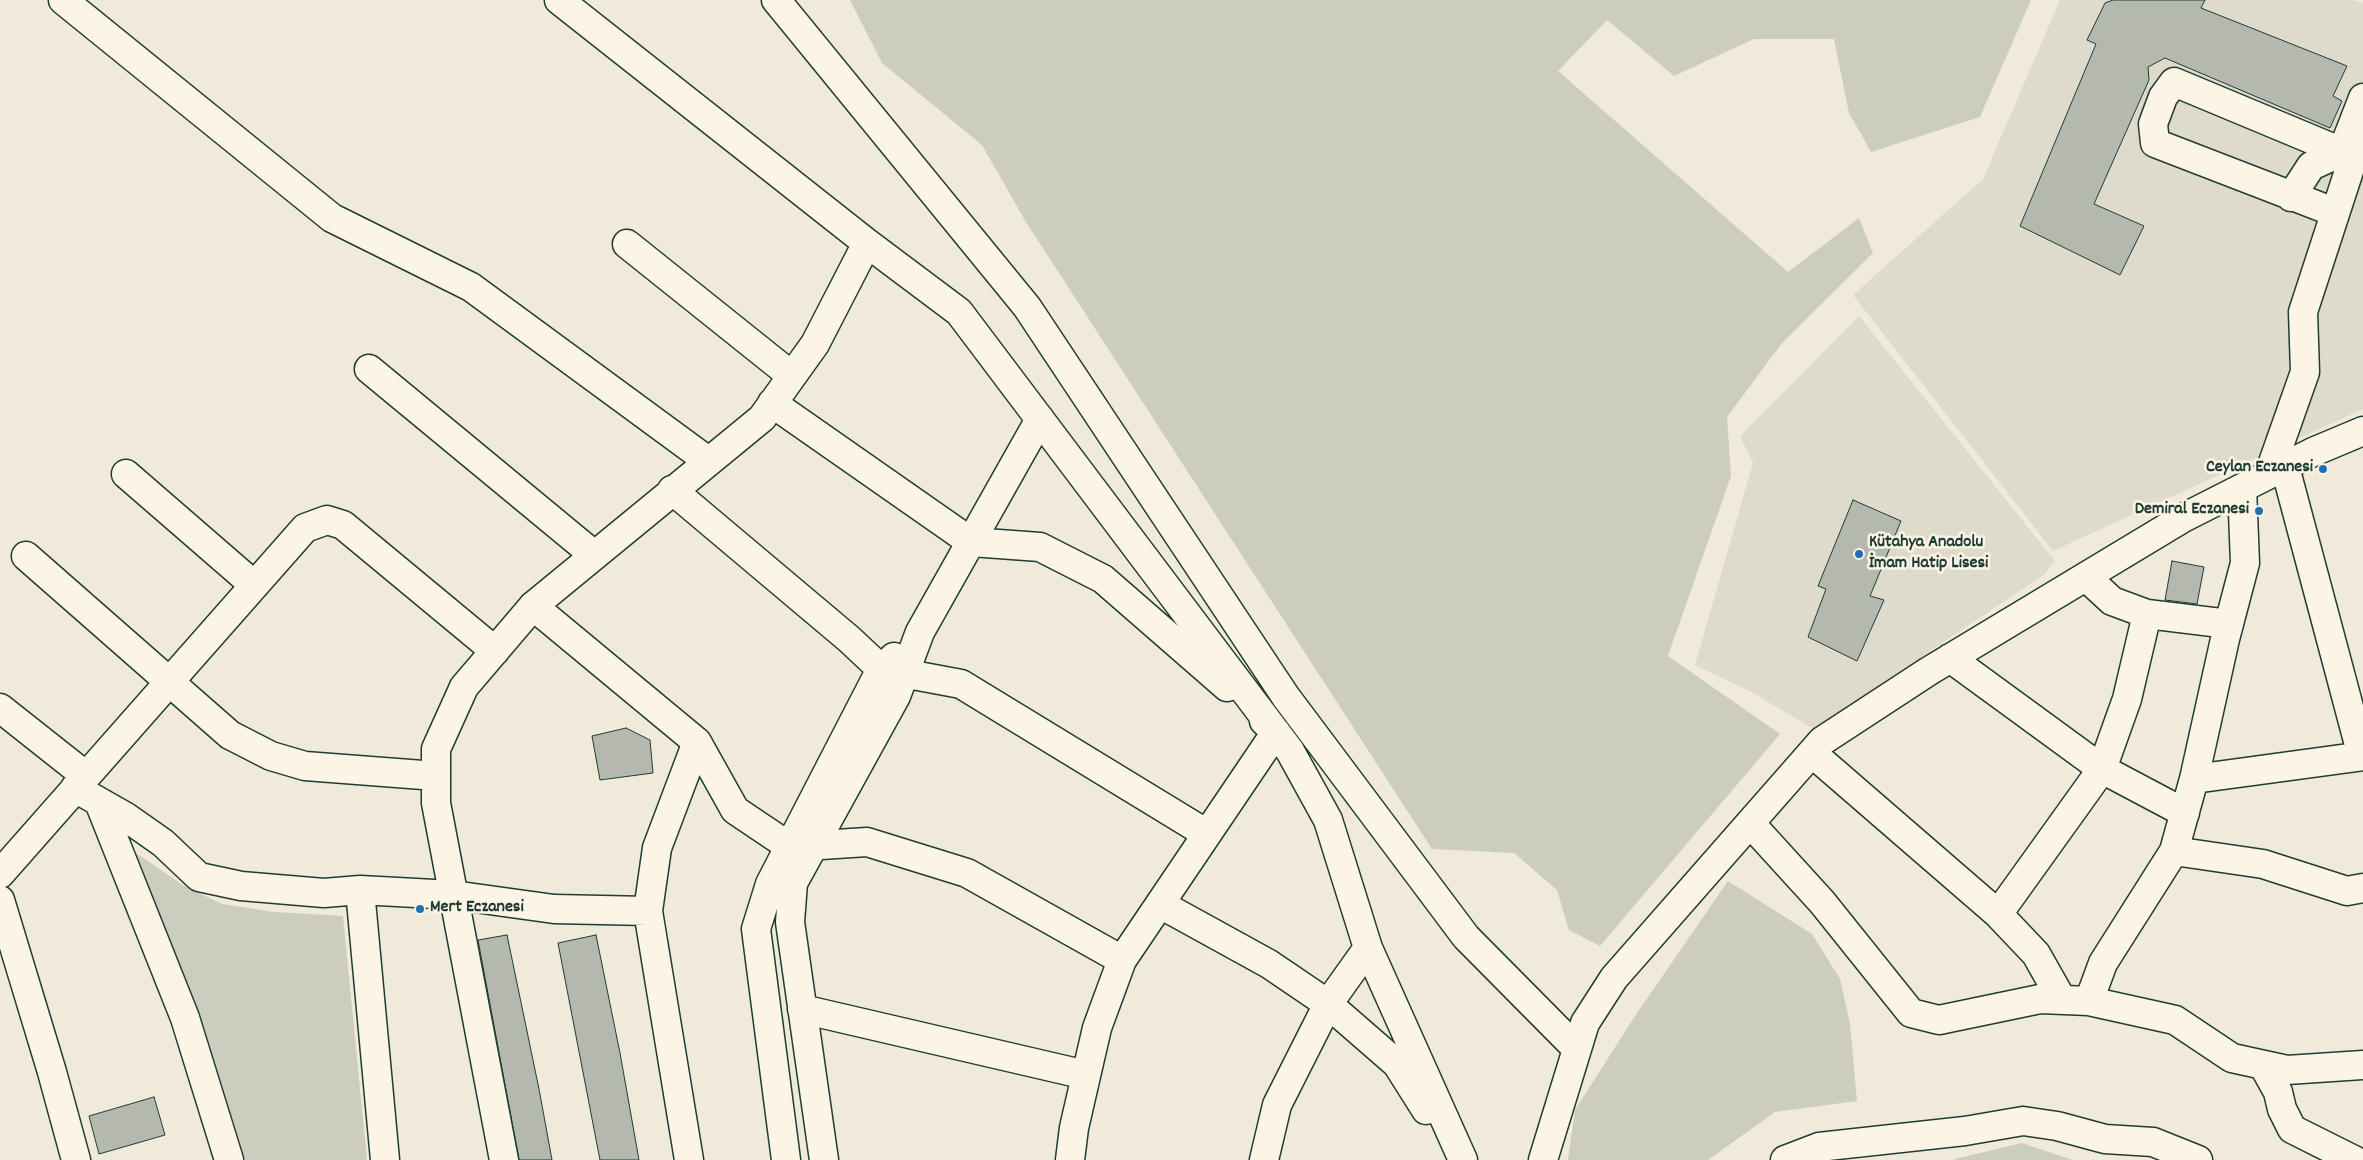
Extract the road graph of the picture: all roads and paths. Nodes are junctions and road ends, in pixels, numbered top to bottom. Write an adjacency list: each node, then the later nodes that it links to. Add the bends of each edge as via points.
1 (63, 0): 16 (street, via 332,218 471,286)
2 (560, 0): 9 (street)
3 (776, 0): 62 (street, via 1027,306 1286,697 1466,937)
4 (2363, 98): 6 (street)
5 (2363, 128): 6 (street)
6 (2348, 154): 7 (street, via 2311,166); 7 (street, via 2174,82 2164,96 2153,124 2155,143); 8 (street)
7 (2291, 197): 8 (street)
8 (2334, 212): 17 (street, via 2303,312 2305,372)
9 (866, 243): 12 (street, via 815,344); 14 (street, via 959,312)
10 (627, 244): 12 (street)
11 (369, 369): 22 (street)
12 (792, 376): 13 (street)
13 (772, 403): 16 (street, via 762,418); 21 (street)
14 (1040, 419): 21 (street); 34 (street)
15 (2363, 431): 17 (street)
16 (708, 461): 20 (street)
17 (2277, 470): 19 (street); 37 (street)
18 (126, 474): 25 (street)
19 (2242, 488): 24 (street, via 2183,518); 28 (street, via 2245,562)
20 (672, 490): 22 (street); 31 (street, via 849,639)
21 (971, 542): 31 (street, via 920,632); 34 (street, via 1040,547 1102,579)
22 (594, 555): 26 (street)
23 (26, 556): 32 (street)
24 (2086, 577): 27 (street, via 2112,601); 30 (street)
25 (254, 585): 29 (street, via 305,528 327,520 343,525); 32 (street)
26 (533, 606): 29 (street); 35 (street)
27 (2147, 614): 28 (street); 38 (street, via 2127,699)
28 (2229, 624): 40 (street)
29 (494, 651): 39 (street, via 464,687 436,749)
30 (1950, 658): 36 (street, via 1822,742); 38 (street)
31 (893, 671): 45 (street, via 961,684); 46 (street)
32 (168, 682): 39 (street, via 230,735 271,756 305,766); 41 (street)
33 (0, 708): 41 (street)
34 (1276, 732): 45 (street); 56 (street, via 1328,820)
35 (697, 742): 46 (street, via 736,810); 54 (street, via 657,848)
36 (1812, 753): 44 (street); 55 (street)
37 (2362, 756): 40 (street)
38 (2102, 769): 43 (street); 55 (street)
39 (436, 776): 51 (street, via 436,803)
40 (2194, 779): 43 (street)
41 (81, 782): 42 (street); 48 (street)
42 (99, 802): 50 (street, via 163,843 199,877 285,891 324,893); 68 (street, via 185,1018)
43 (2185, 813): 47 (street)
44 (1750, 823): 58 (street, via 1822,902 1911,1013 1939,1020 2040,999); 62 (street, via 1614,978 1586,1023)
45 (1207, 834): 53 (street)
46 (802, 847): 57 (street, via 867,842 967,873); 61 (street, via 790,922); 72 (street, via 770,884 756,929)
47 (2174, 851): 49 (street, via 2264,864 2347,891); 59 (street, via 2103,963)
48 (0, 874)
49 (2363, 888)
50 (360, 890): 51 (street); 69 (street)
51 (453, 895): 54 (street, via 554,909); 70 (street)
52 (0, 900): 67 (street)
53 (1160, 904): 57 (street); 60 (street, via 1269,964)
54 (648, 911): 71 (street)
55 (1998, 914): 58 (street, via 2036,954)
56 (1368, 948): 60 (street); 66 (street)
57 (1122, 960): 65 (street, via 1097,1028)
58 (2062, 1000): 59 (street)
59 (2089, 1001): 63 (street, via 2175,1020 2232,1058)
60 (1328, 1004): 66 (street, via 1397,1064 1425,1109); 75 (street, via 1277,1105)
61 (802, 1008): 65 (street); 73 (street)
62 (1577, 1049): 76 (street)
63 (2263, 1065): 64 (street, via 2287,1070); 79 (street, via 2278,1092 2292,1129)
64 (2363, 1065)
65 (1086, 1075): 74 (street)
66 (1461, 1154)
67 (76, 1160)
68 (228, 1160)
69 (386, 1160)
70 (504, 1160)
71 (689, 1160)
72 (786, 1160)
73 (824, 1160)
74 (1070, 1160)
75 (1264, 1160)
76 (1543, 1160)
77 (1785, 1160): 78 (street, via 1820,1147 1965,1131 2023,1121 2105,1139 2153,1142)
78 (2198, 1160)
79 (2354, 1160)

